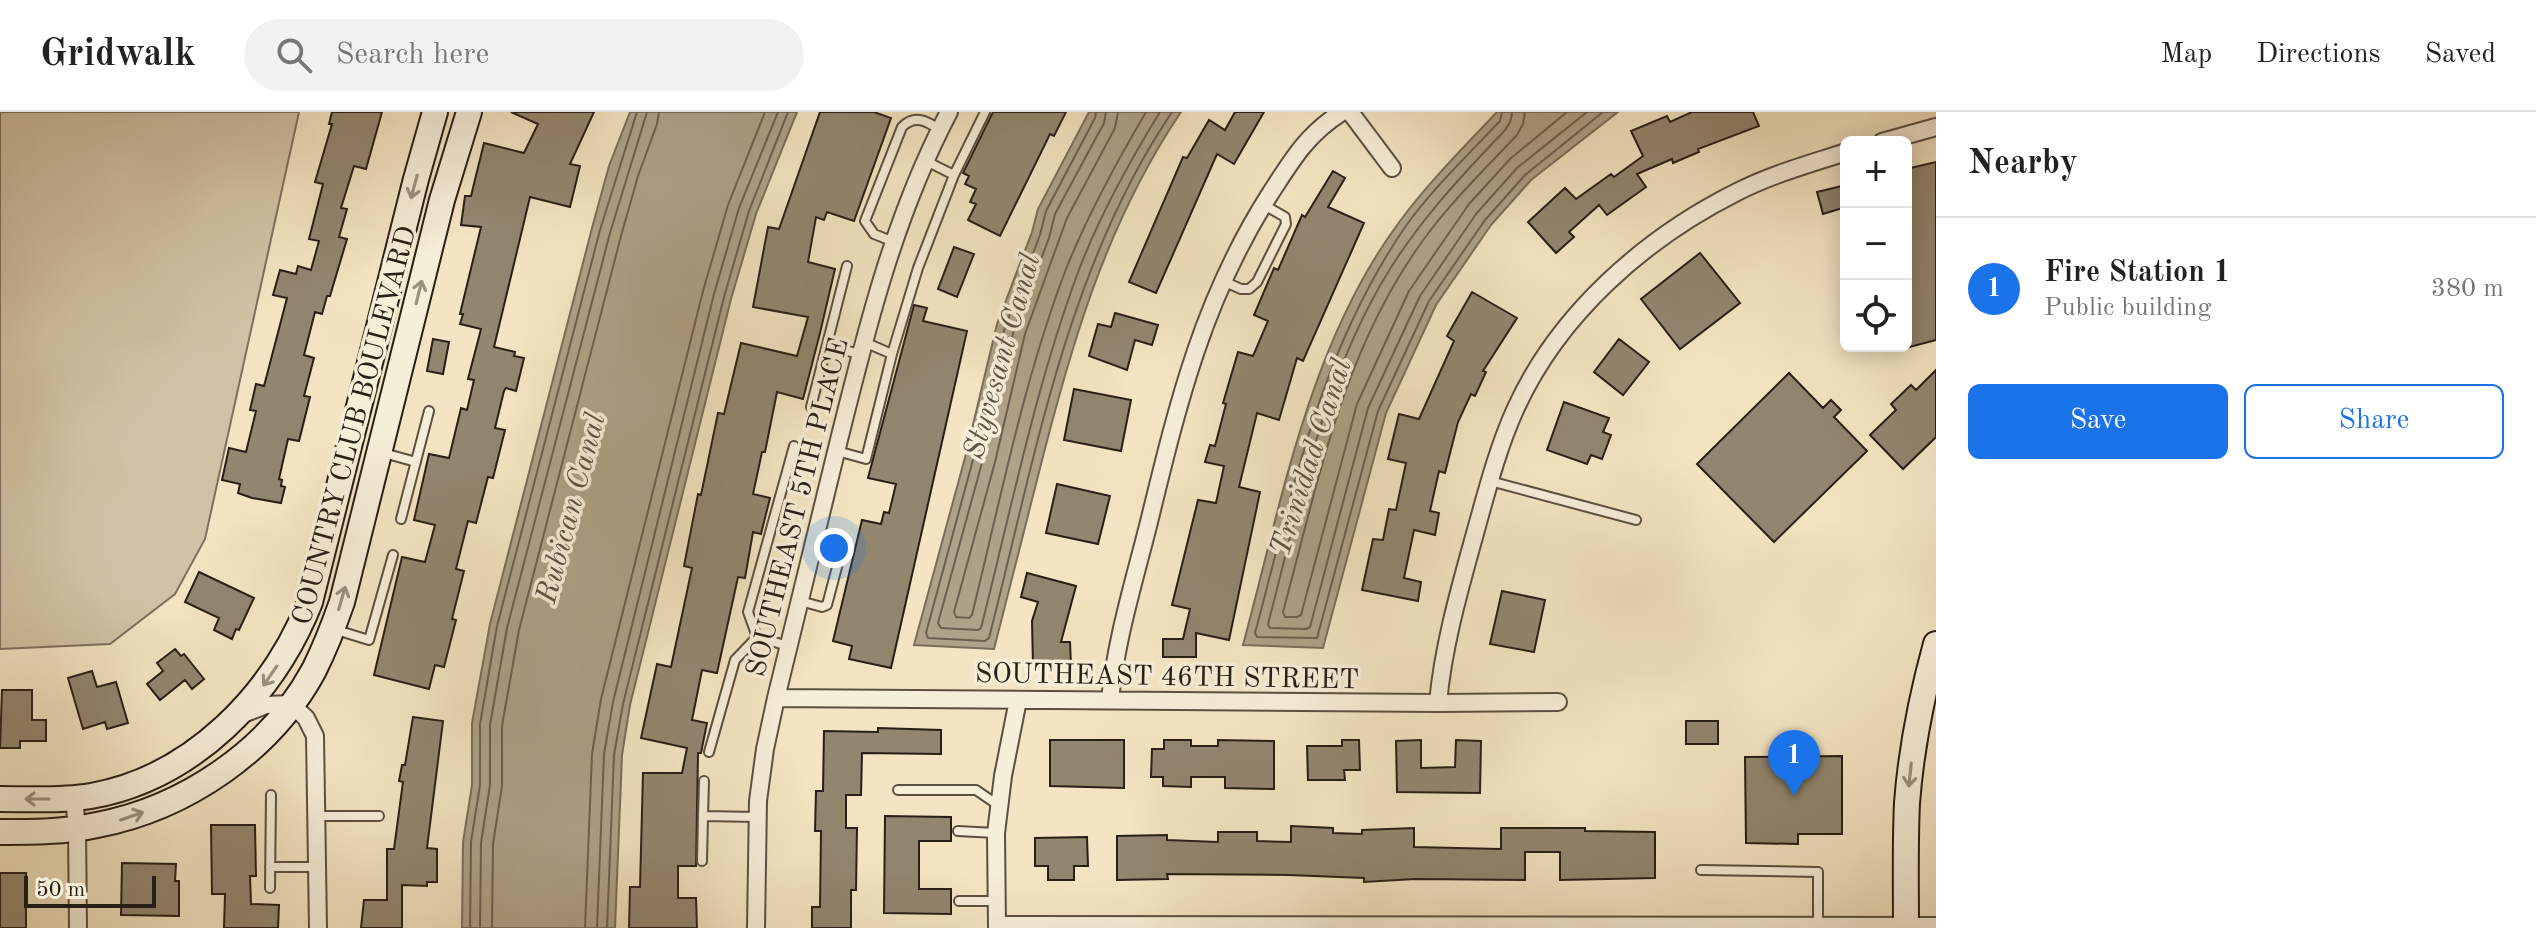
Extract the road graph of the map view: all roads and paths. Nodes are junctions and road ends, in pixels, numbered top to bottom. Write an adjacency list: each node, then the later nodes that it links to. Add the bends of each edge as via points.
1 (435, 112): 10 (main road, COUNTRY CLUB BOULEVARD)
2 (469, 112): 11 (main road, COUNTRY CLUB BOULEVARD)
3 (949, 112): 8 (street, SOUTHEAST 5TH PLACE)
4 (985, 112): 15 (lane)
5 (1342, 112): 16 (street, via 1308,138)
6 (1350, 112): 14 (street)
7 (1936, 127): 9 (street)
8 (940, 130): 13 (street, SOUTHEAST 5TH PLACE); 17 (lane, via 917,119 902,127 865,221 874,234)
9 (1904, 136)
10 (427, 140): 11 (main road); 20 (main road, COUNTRY CLUB BOULEVARD, one-way to 20)
11 (457, 149): 21 (main road, COUNTRY CLUB BOULEVARD, one-way to 11)
12 (1840, 154): 31 (street, via 1740,190 1695,214 1630,262 1548,354 1516,408)
13 (926, 161): 15 (lane); 17 (street, SOUTHEAST 5TH PLACE)
14 (1392, 168)
15 (954, 175): 24 (lane)
16 (1264, 204): 19 (street); 19 (lane, via 1285,217 1286,224 1257,282 1241,289)
17 (894, 242): 23 (street, SOUTHEAST 5TH PLACE)
18 (847, 266): 22 (lane)
19 (1222, 281): 43 (street, via 1175,413 1126,605)
20 (381, 316): 21 (main road); 47 (main road, COUNTRY CLUB BOULEVARD, one-way to 47, via 310,602 284,656)
21 (411, 324): 29 (main road, COUNTRY CLUB BOULEVARD)
22 (827, 346): 23 (lane); 25 (lane)
23 (862, 348): 24 (lane); 28 (street, SOUTHEAST 5TH PLACE)
24 (892, 354): 28 (lane, via 866,459)
25 (811, 407)
26 (429, 411): 30 (lane)
27 (794, 446): 38 (lane, via 748,612)
28 (836, 450): 34 (street, SOUTHEAST 5TH PLACE)
29 (380, 451): 30 (lane); 37 (main road, COUNTRY CLUB BOULEVARD, one-way to 29)
30 (416, 462): 32 (lane)
31 (1489, 481): 33 (lane); 45 (street, via 1441,670)
32 (401, 519)
33 (1636, 520)
34 (815, 538): 36 (street, SOUTHEAST 5TH PLACE); 36 (lane, via 842,548 827,605)
35 (393, 555): 37 (lane, via 369,640)
36 (800, 600): 40 (street, SOUTHEAST 5TH PLACE)
37 (333, 629): 46 (main road, COUNTRY CLUB BOULEVARD)
38 (757, 637): 40 (lane); 48 (lane, via 735,660)
39 (1936, 644): 73 (main road, one-way to 73, via 1907,804)
40 (788, 646): 41 (street, SOUTHEAST 5TH PLACE)
41 (776, 698): 42 (street, SOUTHEAST 46TH STREET); 58 (street, SOUTHEAST 5TH PLACE)
42 (1018, 700): 43 (street, SOUTHEAST 46TH STREET); 54 (street)
43 (1110, 700): 45 (street, SOUTHEAST 46TH STREET)
44 (1558, 702): 45 (street, SOUTHEAST 46TH STREET)
45 (1438, 703)
46 (291, 704): 47 (street, via 266,705); 55 (street, via 315,736); 59 (main road, COUNTRY CLUB BOULEVARD, one-way to 46, via 159,807 197,788 247,752)
47 (236, 716): 52 (main road, COUNTRY CLUB BOULEVARD, via 177,764 118,790)
48 (709, 752)
49 (704, 781): 57 (lane)
50 (898, 790): 54 (lane, via 976,790)
51 (271, 795): 64 (lane)
52 (74, 798): 53 (main road, COUNTRY CLUB BOULEVARD, one-way to 53); 59 (street)
53 (0, 799)
54 (999, 805): 62 (street)
55 (316, 816): 56 (lane); 65 (street)
56 (379, 816)
57 (703, 816): 58 (lane); 63 (lane)
58 (757, 817): 76 (street, SOUTHEAST 5TH PLACE)
59 (77, 829): 61 (main road, COUNTRY CLUB BOULEVARD); 74 (street)
60 (958, 831): 62 (lane)
61 (0, 832)
62 (996, 833): 69 (street)
63 (702, 861)
64 (270, 867): 65 (lane); 67 (lane)
65 (317, 867): 75 (street)
66 (1701, 870): 71 (lane, via 1818,872)
67 (270, 888)
68 (959, 901): 69 (lane)
69 (996, 901): 70 (street)
70 (997, 926): 71 (street)
71 (1817, 926): 73 (street)
72 (1936, 926): 73 (street)
73 (1906, 927)
74 (78, 928)
75 (318, 928)
76 (756, 928)

